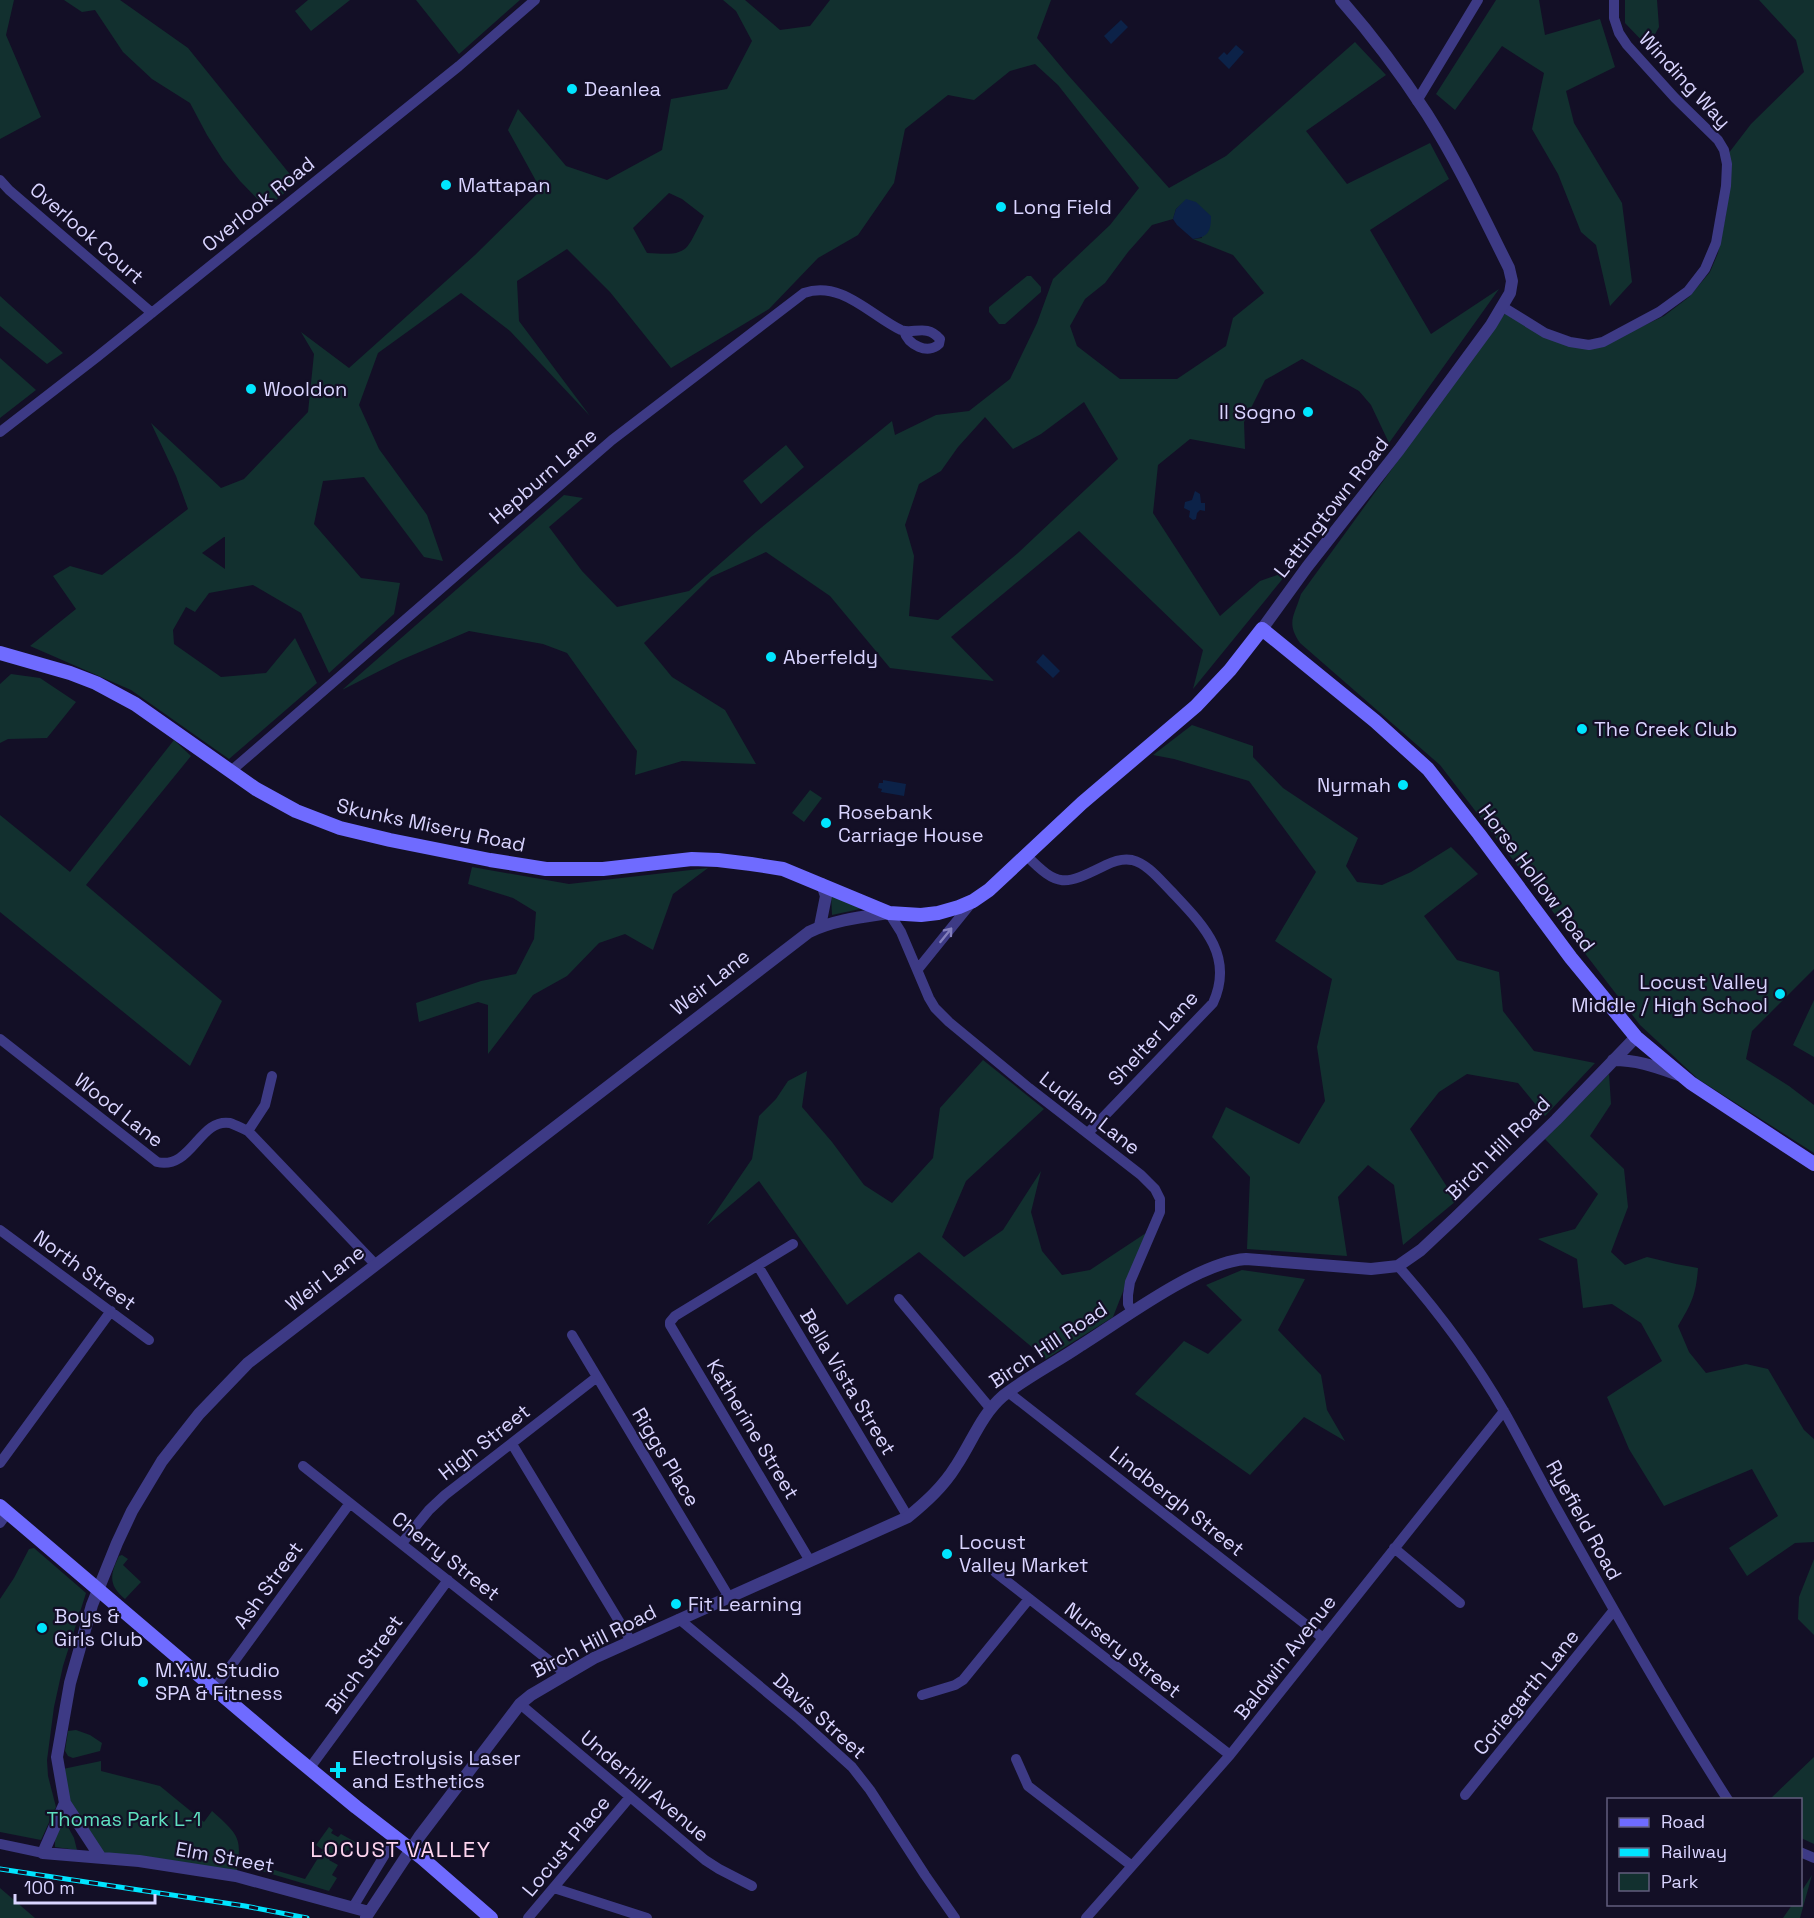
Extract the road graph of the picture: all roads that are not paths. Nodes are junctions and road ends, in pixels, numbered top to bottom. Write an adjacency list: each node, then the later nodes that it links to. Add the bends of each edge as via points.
1 (535, 0): 8 (street, Overlook Road, via 459,66)
2 (1341, 0): 5 (street, Lattingtown Road)
3 (1478, 0): 5 (street)
4 (1614, 0): 7 (street, Winding Way, via 1614,18 1627,45 1724,150 1726,186 1716,243 1705,269 1688,291 1659,312 1603,342 1570,342 1545,333)
5 (1418, 101): 7 (street, Lattingtown Road, via 1509,268 1512,281)
6 (0, 180): 8 (street, Overlook Court)
7 (1503, 307): 11 (street, Lattingtown Road)
8 (152, 312): 10 (street, Overlook Road)
9 (904, 331): 13 (street, Hepburn Lane, via 832,291 804,293 612,440)
10 (0, 432)
11 (1262, 629): 14 (main road, Lattingtown Road, via 1196,706); 20 (main road, Horse Hollow Road, via 1428,769)
12 (0, 652): 13 (main road, Skunks Misery Road, via 96,683 135,704)
13 (231, 771): 15 (main road, Skunks Misery Road, via 296,811 340,828 489,860 570,870 718,860 783,870)
14 (1026, 855): 16 (main road, Lattingtown Road); 26 (street, Shelter Lane, via 1044,874 1062,881 1074,880 1120,860 1141,863 1199,920 1220,962 1221,980 1213,1003)
15 (822, 884): 17 (main road, Skunks Misery Road); 18 (street, via 826,896)
16 (973, 901): 17 (main road, Lattingtown Road, via 938,913); 19 (street, one-way to 16)
17 (889, 913): 18 (street, Weir Lane); 19 (street, Ludlam Lane)
18 (820, 926): 31 (street, Weir Lane)
19 (918, 969): 26 (street, Ludlam Lane, via 929,998 946,1019)
20 (1636, 1037): 22 (street, Birch Hill Road); 24 (main road, Horse Hollow Road)
21 (0, 1039): 25 (street, Wood Lane, via 157,1162 170,1163 181,1158 208,1130 220,1124 231,1123)
22 (1613, 1060): 24 (street, via 1648,1063); 33 (street, Birch Hill Road, via 1532,1144 1421,1250)
23 (272, 1076): 25 (street, via 265,1105)
24 (1683, 1077): 27 (main road, Horse Hollow Road)
25 (248, 1131): 31 (street)
26 (1088, 1133): 36 (street, Ludlam Lane, via 1141,1175 1160,1199 1160,1212 1130,1282 1128,1304)
27 (1814, 1164)
28 (3, 1232): 29 (street); 35 (street, North Street)
29 (0, 1244)
30 (793, 1244): 32 (street)
31 (375, 1264): 54 (street, Weir Lane, via 248,1363 199,1414 162,1461 132,1510)
32 (758, 1266): 48 (street, Bella Vista Street); 51 (street, Katherine Street, via 675,1316 670,1325)
33 (1398, 1266): 36 (street, Birch Hill Road, via 1371,1269 1235,1260 1195,1275); 42 (street, Ryefield Road, via 1466,1352)
34 (899, 1299): 41 (street)
35 (111, 1311): 38 (street, North Street); 44 (street)
36 (1132, 1312): 40 (street, Birch Hill Road)
37 (572, 1335): 39 (street, Riggs Place)
38 (149, 1340)
39 (597, 1377): 43 (street, High Street); 55 (street, Riggs Place)
40 (1008, 1392): 41 (street, Birch Hill Road); 60 (street, Lindbergh Street)
41 (990, 1408): 48 (street, Birch Hill Road, via 944,1485)
42 (1504, 1411): 50 (street, Baldwin Avenue); 58 (street, Ryefield Road)
43 (512, 1444): 49 (street, High Street, via 445,1495); 61 (street)
44 (0, 1462)
45 (303, 1466): 46 (street, Cherry Street)
46 (350, 1503): 49 (street, Cherry Street); 63 (street, Ash Street)
47 (3, 1514): 54 (main road)
48 (908, 1517): 51 (street, Birch Hill Road)
49 (402, 1543): 53 (street, Cherry Street)
50 (1394, 1548): 57 (street); 60 (street, Baldwin Avenue)
51 (810, 1561): 55 (street, Birch Hill Road)
52 (995, 1572): 56 (street, Nursery Street)
53 (447, 1580): 62 (street, Cherry Street); 68 (street, Birch Street)
54 (99, 1590): 63 (main road); 72 (street, Weir Lane, via 70,1683 57,1757)
55 (729, 1597): 59 (street, Birch Hill Road)
56 (1029, 1599): 64 (street, via 963,1680); 66 (street, Nursery Street)
57 (1460, 1603)
58 (1614, 1610): 69 (street, Coriegarth Lane); 71 (street, Ryefield Road)
59 (680, 1619): 61 (street, Birch Hill Road); 86 (street, Davis Street, via 852,1767)
60 (1323, 1638): 66 (street, Baldwin Avenue)
61 (631, 1641): 62 (street, Birch Hill Road)
62 (566, 1674): 65 (street, Birch Hill Road)
63 (214, 1689): 68 (main road)
64 (922, 1695)
65 (520, 1704): 70 (street, Underhill Avenue); 75 (street, Birch Hill Road)
66 (1230, 1755): 78 (street, Baldwin Avenue)
67 (1016, 1759): 78 (street, via 1028,1786)
68 (309, 1769): 73 (main road)
69 (1465, 1795)
70 (630, 1797): 79 (street, Underhill Avenue, via 705,1860); 80 (street, Locust Place)
71 (1727, 1798)
72 (65, 1803): 76 (street); 77 (street, Weir Lane)
73 (395, 1838): 75 (main road); 81 (street)
74 (0, 1844): 76 (street, Elm Street)
75 (410, 1849): 82 (street, Birch Hill Road); 83 (main road)
76 (43, 1853): 77 (street, Elm Street)
77 (101, 1857): 81 (street, Elm Street, via 236,1876)
78 (1132, 1866): 87 (street, Baldwin Avenue)
79 (752, 1886)
80 (554, 1888): 84 (street, Locust Place); 85 (street)
81 (353, 1907): 82 (street, Elm Street)
82 (367, 1915)
83 (491, 1918)
84 (528, 1918)
85 (647, 1918)
86 (955, 1918)
87 (1086, 1918)

